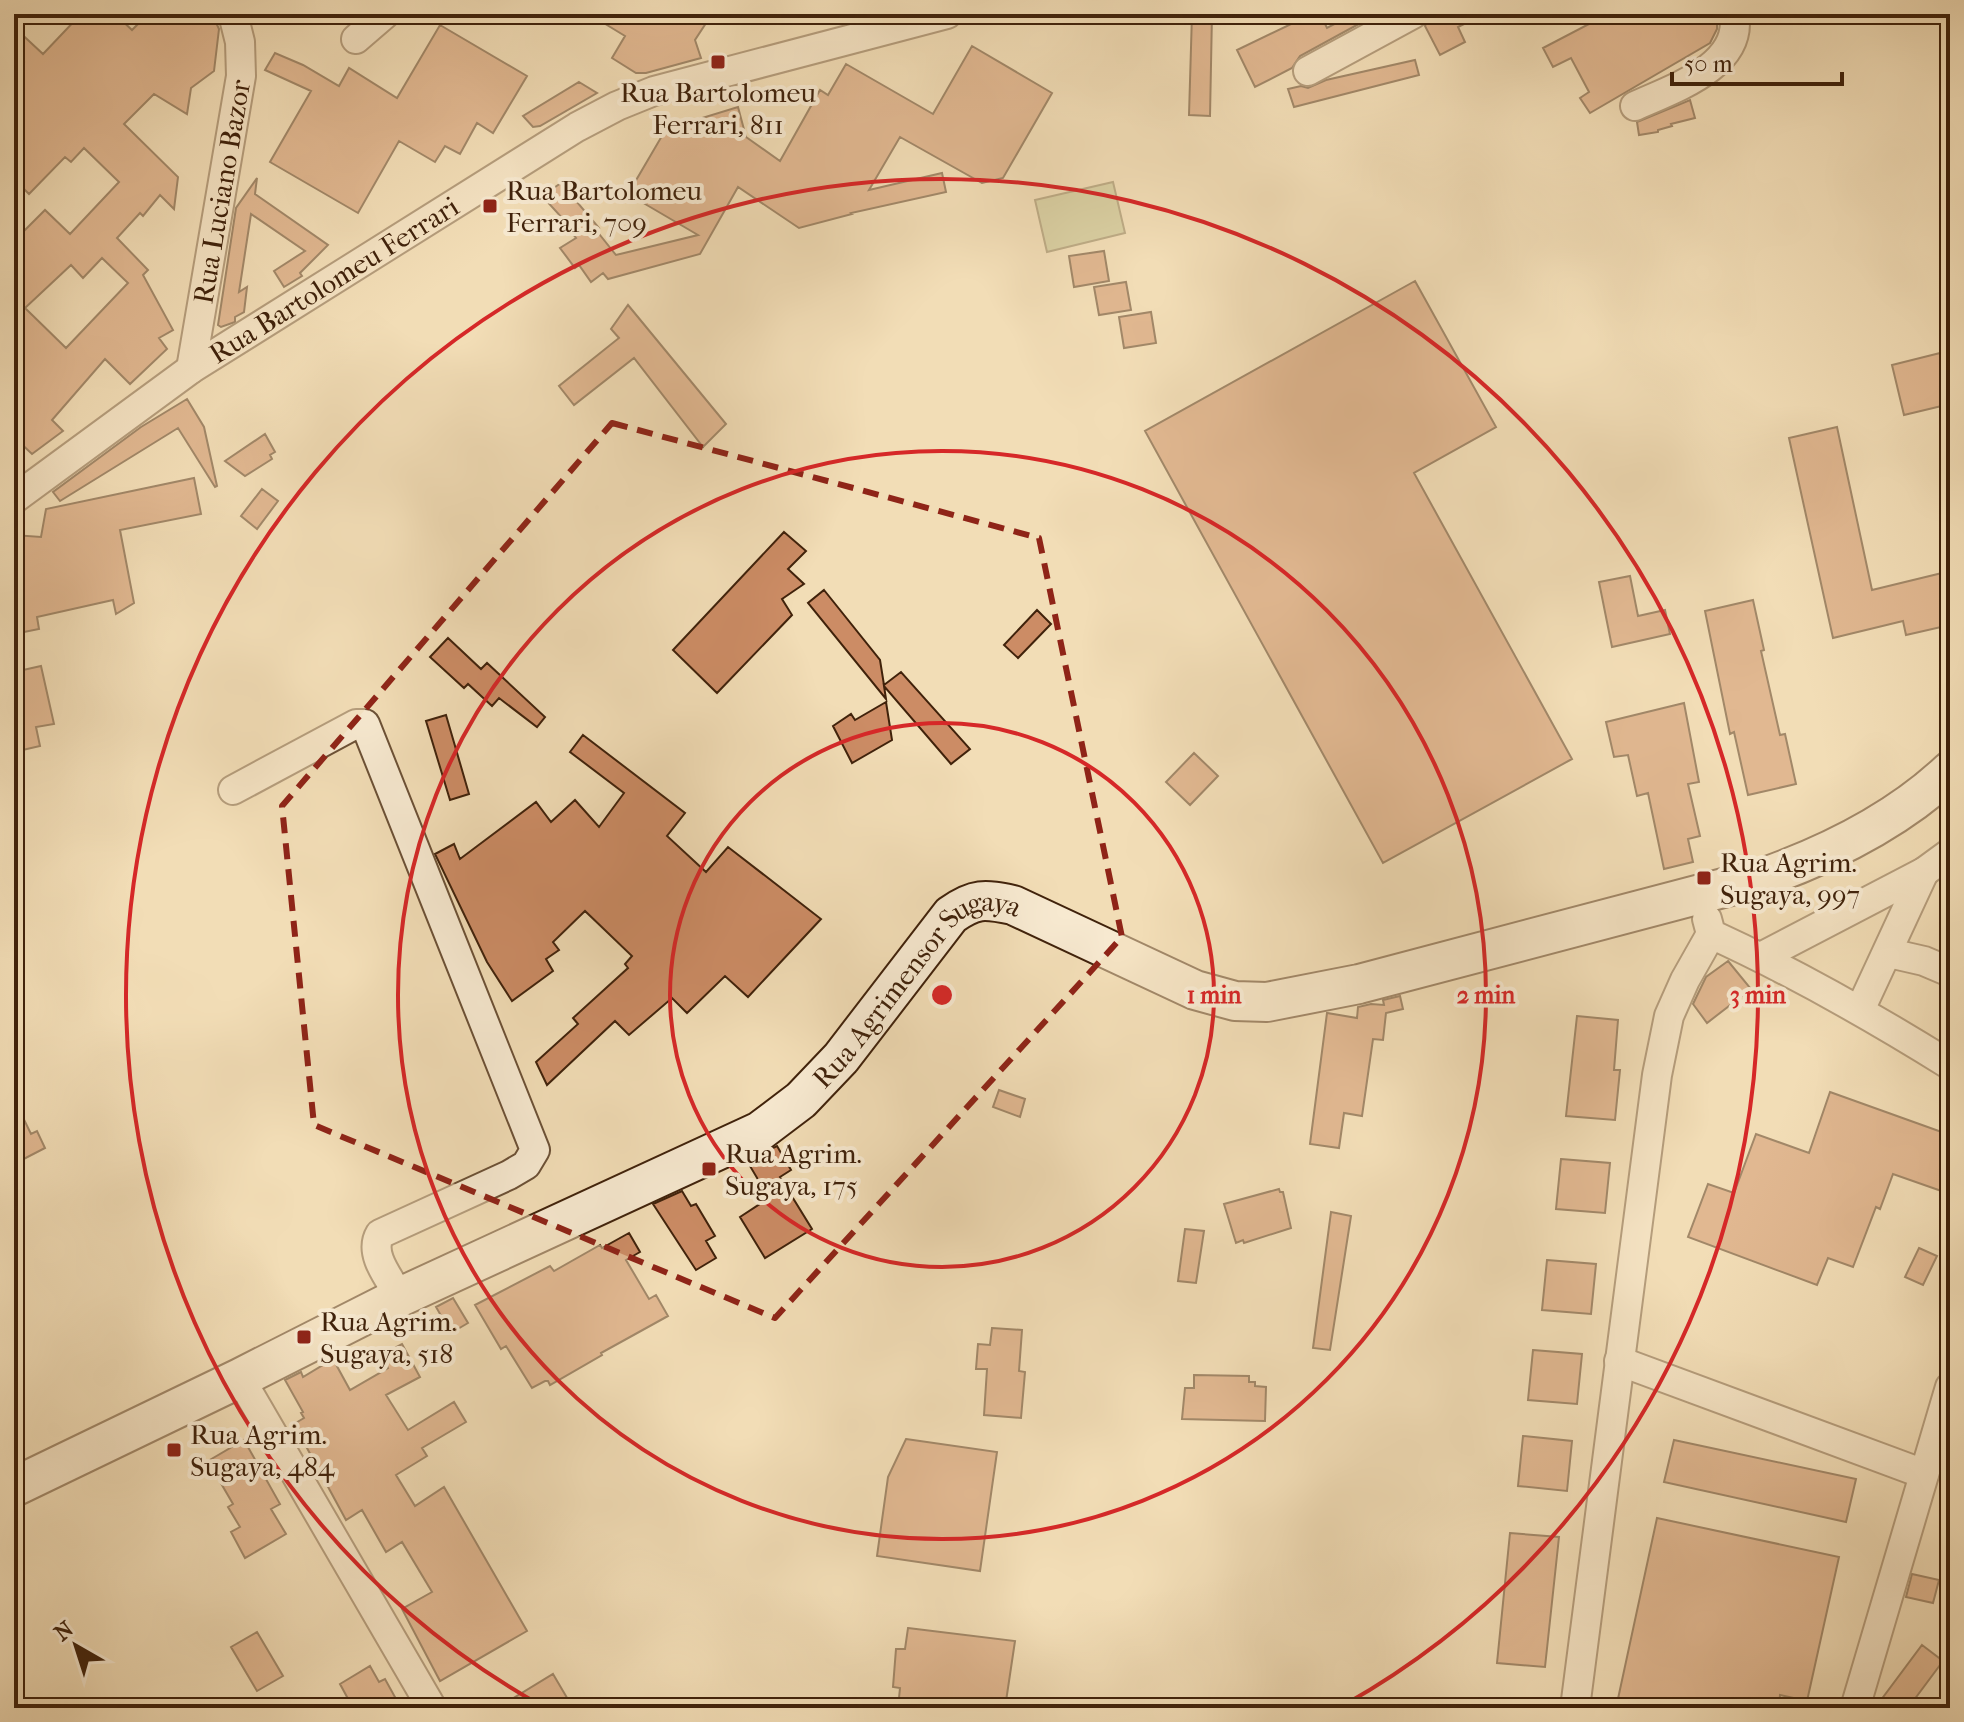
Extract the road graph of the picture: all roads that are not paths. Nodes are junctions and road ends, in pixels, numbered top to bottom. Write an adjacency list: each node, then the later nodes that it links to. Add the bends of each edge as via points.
1 (233, 14): 9 (street, Rua Luciano Bazor, via 241,76)
2 (385, 14): 6 (street)
3 (947, 14): 9 (street, Rua Bartolomeu Ferrari, via 654,91 617,106)
4 (1413, 14): 7 (street)
5 (1734, 14): 8 (street, via 1735,33 1724,54 1694,79)
6 (356, 39)
7 (1308, 71)
8 (1635, 106)
9 (191, 369): 10 (street, Rua Bartolomeu Ferrari)
10 (14, 499)
11 (1950, 771): 15 (main road, Rua Agrimensor Sugaya, via 1926,794 1855,838 1765,877)
12 (233, 790): 21 (street, via 356,724 365,724 535,1150 526,1165 509,1175 380,1234 376,1253)
13 (1950, 853): 14 (street)
14 (1924, 872): 16 (street); 17 (street)
15 (1705, 914): 17 (street); 21 (main road, Rua Agrimensor Sugaya, via 1267,1002 1235,1001 1195,990 1013,905 984,899 951,915 841,1058 801,1100 760,1131); 22 (street, via 1669,1016 1657,1075)
16 (1889, 953): 18 (street); 19 (street)
17 (1761, 957): 19 (street)
18 (1950, 972)
19 (1860, 1010): 20 (street)
20 (1950, 1065)
21 (400, 1297): 23 (main road, Rua Agrimensor Sugaya)
22 (1619, 1361): 25 (street); 28 (street)
23 (240, 1378): 26 (main road, Rua Agrimensor Sugaya); 27 (street)
24 (1950, 1387): 25 (street)
25 (1924, 1474): 29 (street)
26 (14, 1487)
27 (432, 1708)
28 (1575, 1708)
29 (1855, 1708)

